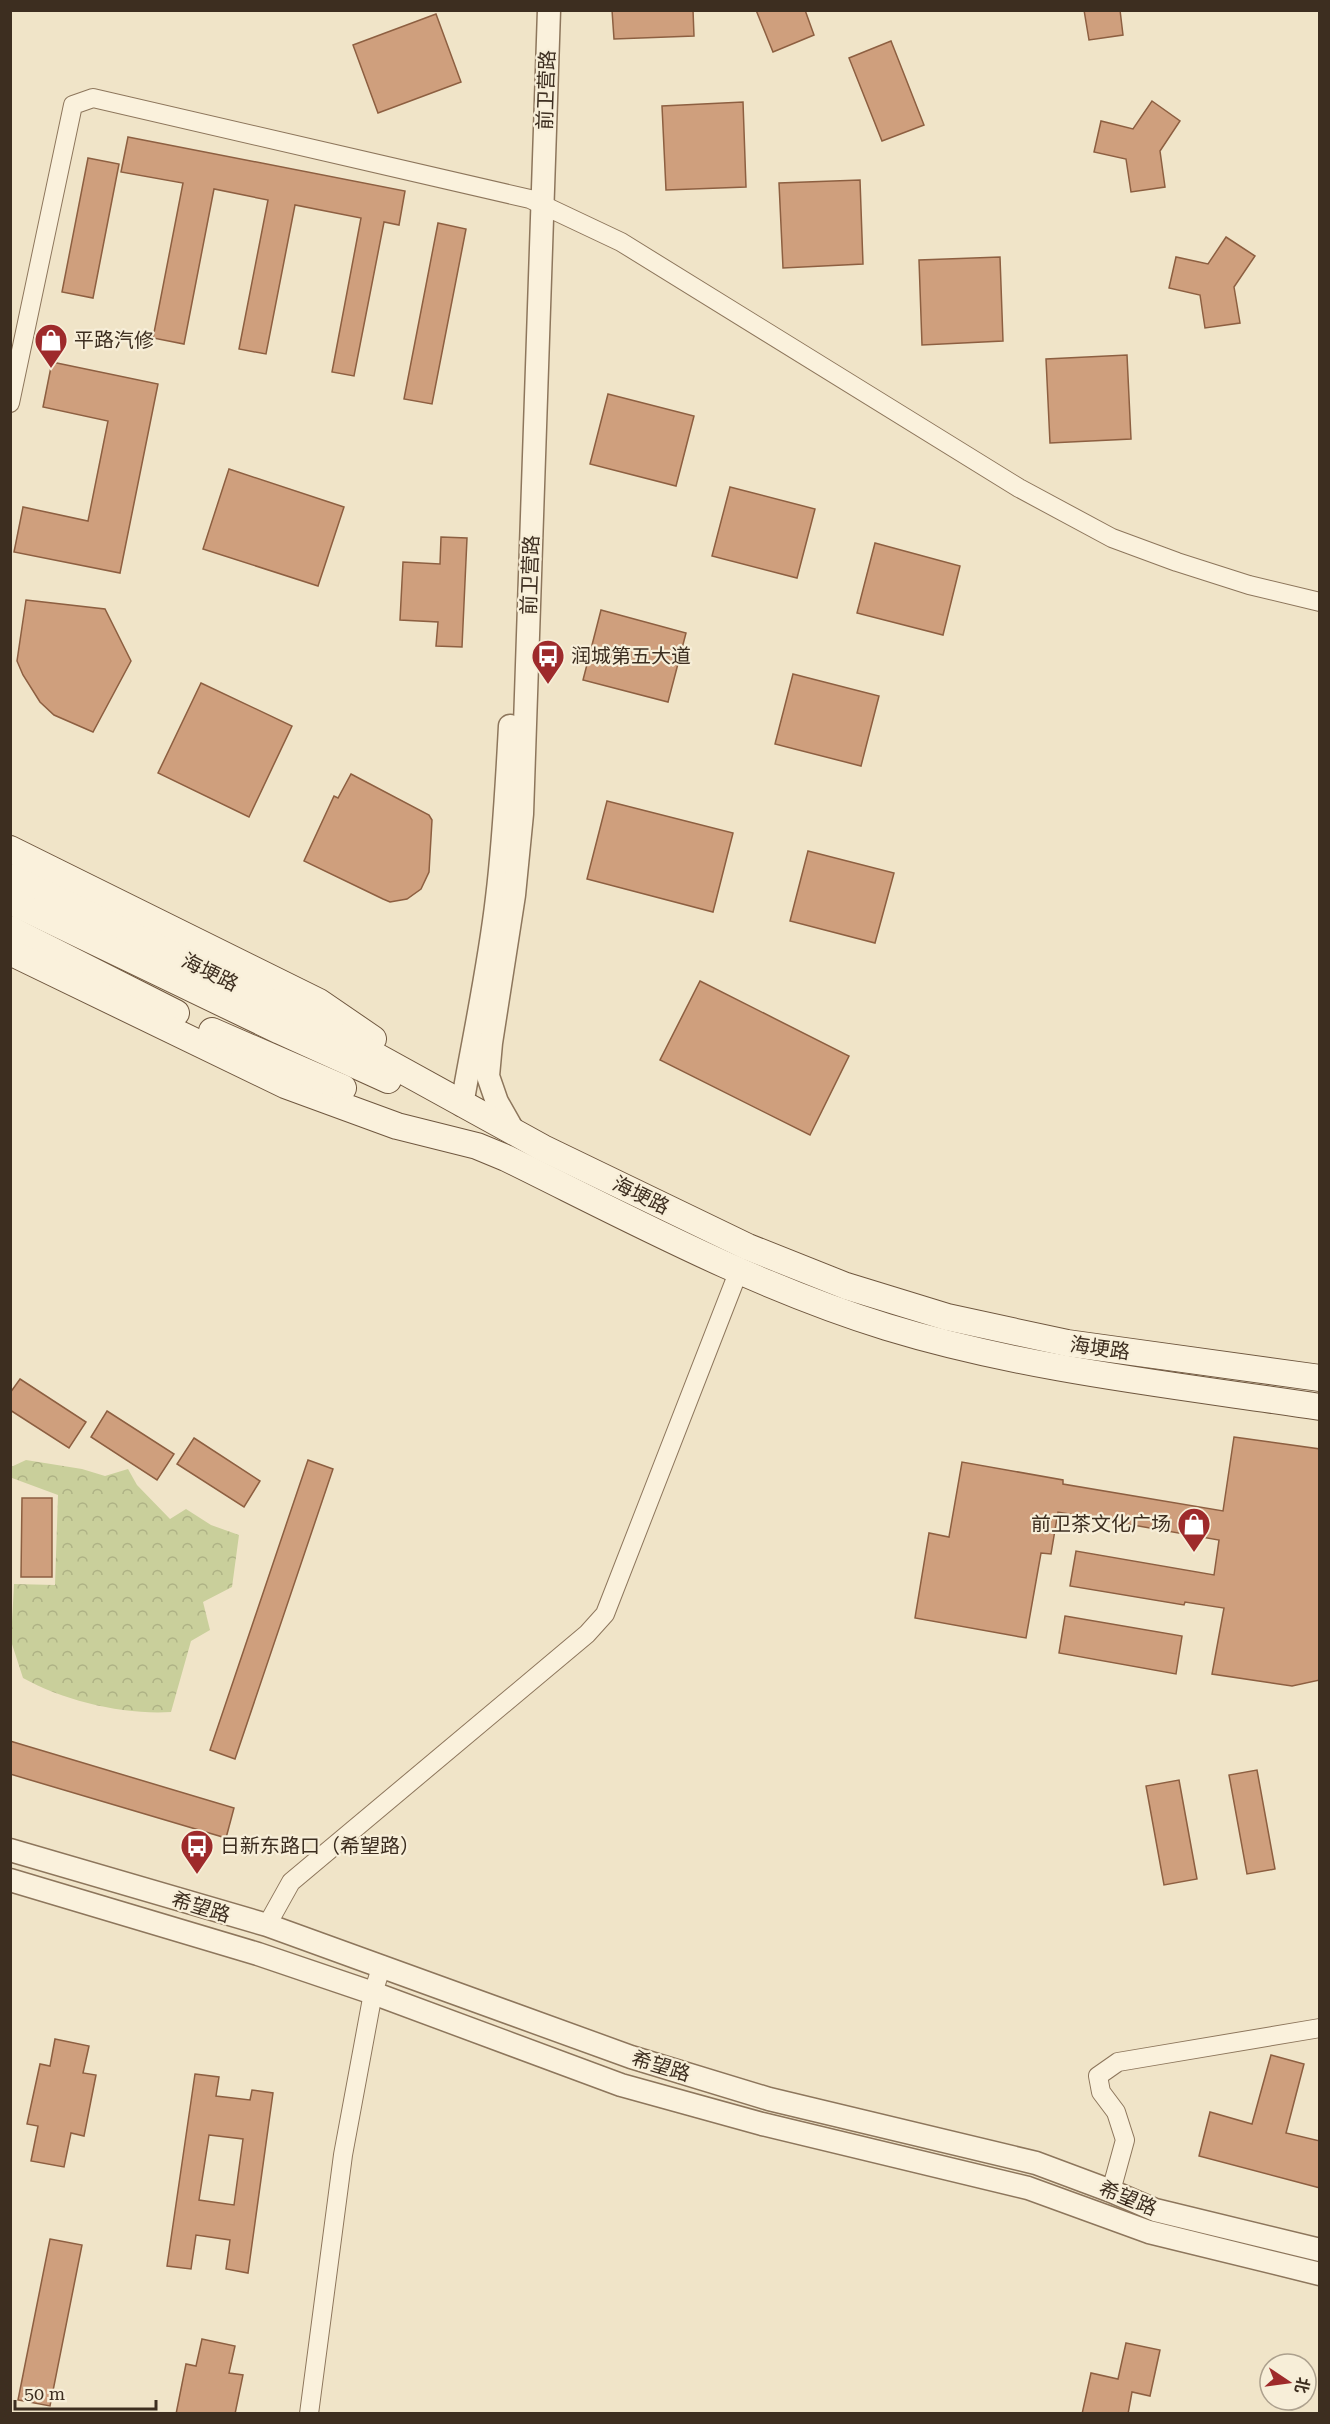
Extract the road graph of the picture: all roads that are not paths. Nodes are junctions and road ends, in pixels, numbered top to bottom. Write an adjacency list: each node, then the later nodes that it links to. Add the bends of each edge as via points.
1 (534, 10): 3 (street, 前卫营路)
2 (549, 10): 3 (street, 前卫营路)
3 (536, 202): 4 (street, via 93,98 73,105); 5 (street, via 621,242 1019,488 1112,538 1249,585); 11 (street, 前卫营路, via 506,815 486,976); 12 (street, 前卫营路, via 522,814 488,1076)
4 (10, 403)
5 (1320, 602)
6 (10, 849): 11 (main road, via 319,1002)
7 (10, 877): 11 (main road, 海埂路, via 367,1051)
8 (10, 901): 11 (main road, via 415,1092)
9 (10, 929): 13 (main road, via 199,1025 324,1082 391,1105)
10 (10, 952): 13 (main road, via 285,1085 397,1126)
11 (462, 1105): 12 (main road, 海埂路)
12 (514, 1132): 15 (main road, 海埂路, via 748,1247 846,1286 946,1317 1067,1344)
13 (477, 1146): 14 (main road, 海埂路)
14 (739, 1270): 16 (main road, 海埂路, via 820,1304 970,1351 1098,1376); 19 (street, via 605,1614 587,1634 291,1882)
15 (1320, 1378)
16 (1320, 1407)
17 (10, 1850): 19 (street, 希望路)
18 (10, 1880): 21 (street, 希望路, via 258,1954)
19 (267, 1925): 20 (street, 希望路)
20 (382, 1965): 21 (street); 23 (street, 希望路, via 641,2060 769,2099 1036,2163)
21 (373, 1993): 24 (street, 希望路, via 621,2085 762,2124 1028,2188); 27 (street, via 343,2155)
22 (1320, 2028): 23 (street, via 1118,2062 1098,2076 1101,2092 1116,2112 1125,2140)
23 (1111, 2191): 24 (street); 25 (street, 希望路, via 1155,2210)
24 (1104, 2216): 26 (street, 希望路, via 1149,2232)
25 (1320, 2250)
26 (1320, 2274)
27 (309, 2414)

